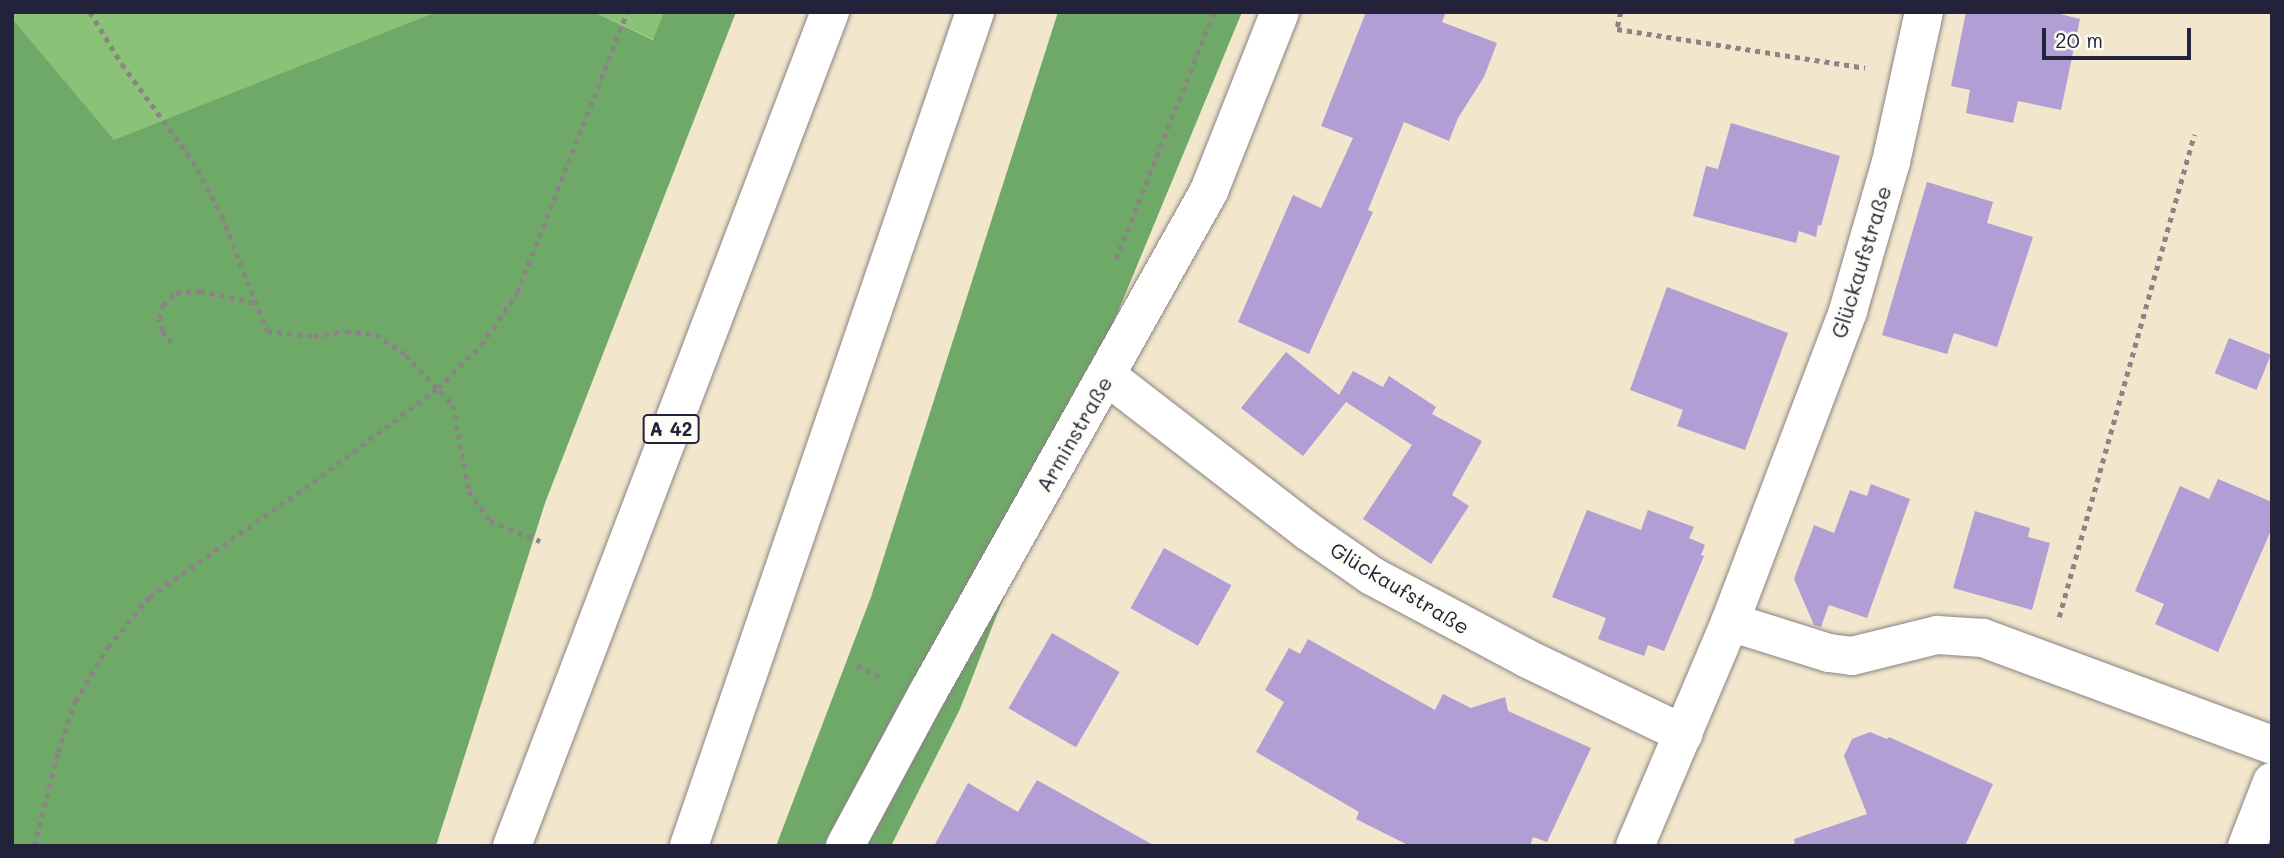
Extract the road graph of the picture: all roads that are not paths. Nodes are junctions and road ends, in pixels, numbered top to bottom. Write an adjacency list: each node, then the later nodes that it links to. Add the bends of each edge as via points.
1 (830, 12): 10 (main road, A 42)
2 (975, 12): 11 (main road)
3 (1280, 12): 5 (main road, Arminstraße, via 1209,191)
4 (1924, 12): 6 (main road, Glückaufstraße, via 1891,162 1848,311)
5 (1107, 376): 7 (main road, Glückaufstraße, via 1372,576 1526,659); 12 (main road, Arminstraße)
6 (1730, 622): 7 (main road, Glückaufstraße); 8 (main road, via 1852,656 1937,635 1983,638)
7 (1684, 734): 13 (main road, Glückaufstraße)
8 (2272, 745)
9 (2272, 782): 14 (main road)
10 (512, 846)
11 (689, 846)
12 (845, 846)
13 (1635, 846)
14 (2248, 846)

